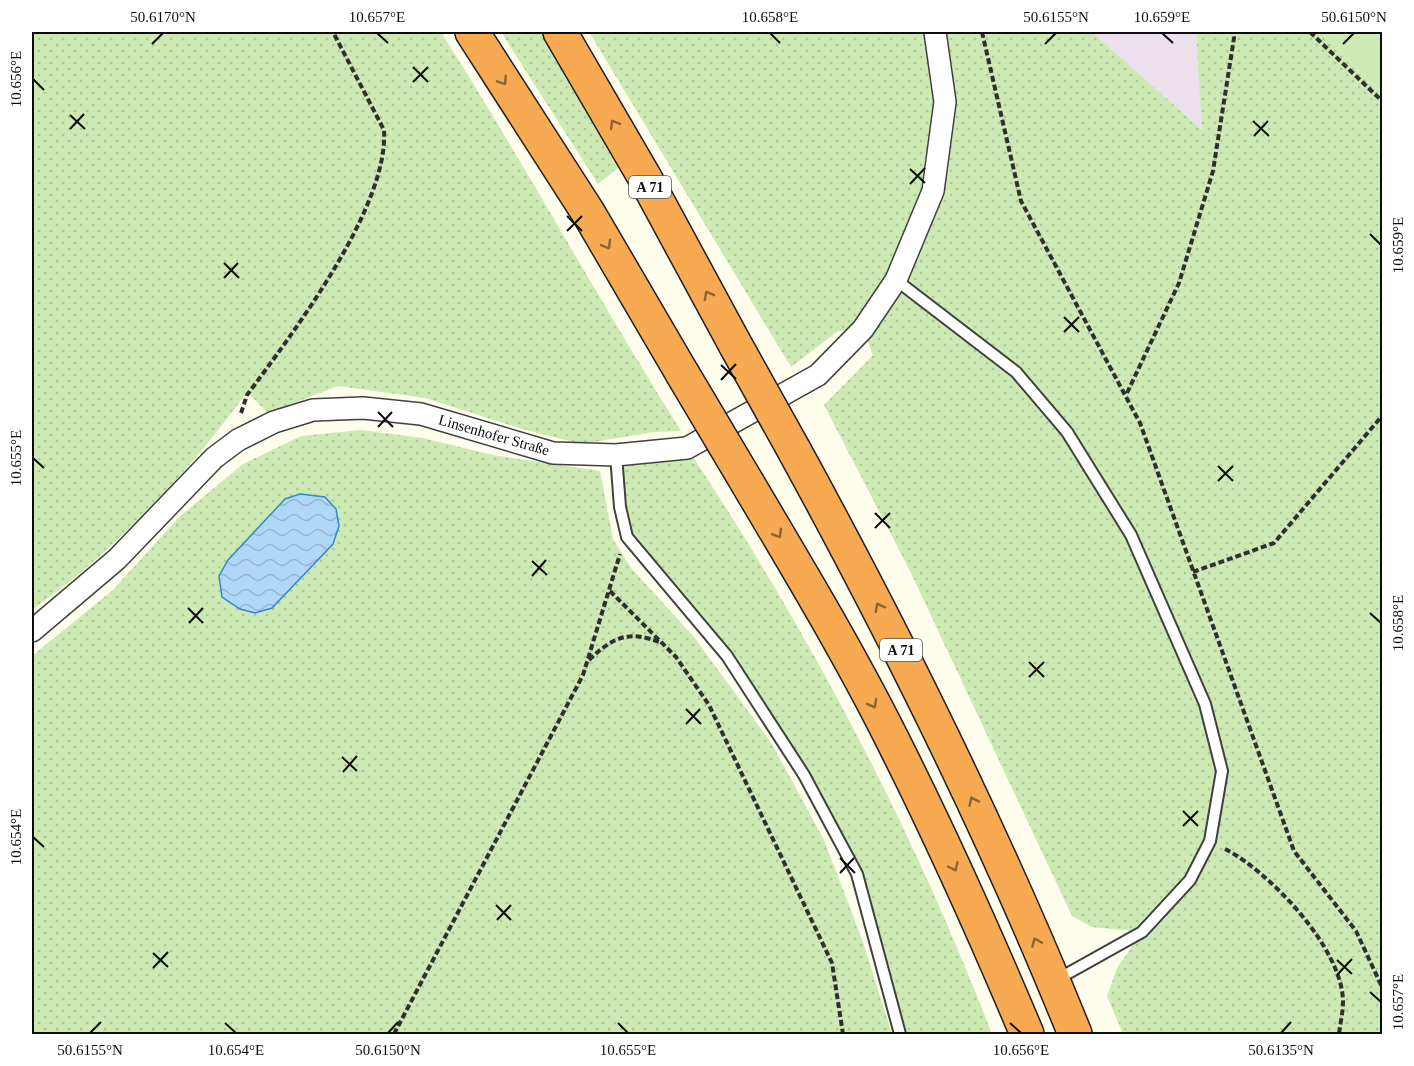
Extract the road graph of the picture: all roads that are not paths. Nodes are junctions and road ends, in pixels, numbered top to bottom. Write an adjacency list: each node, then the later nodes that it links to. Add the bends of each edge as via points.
1 (472, 32): 9 (highway, one-way to 9, bridge, via 589,214 826,616 899,752 983,928)
2 (560, 32): 7 (highway, A 71, one-way to 2, bridge, via 942,731 871,590 645,178)
3 (934, 32): 4 (street, Linsenhofer Straße, via 945,102 933,191)
4 (896, 280): 5 (street, Linsenhofer Straße, via 863,329 818,375 687,448); 7 (lane, via 1016,372 1066,432 1131,535 1205,704 1222,771 1210,841 1190,880 1142,932)
5 (615, 455): 6 (street, Linsenhofer Straße, via 553,453 421,414 363,408 313,410 274,422 238,440 214,458 117,559); 8 (lane, via 627,537 727,656 804,775 857,874)
6 (32, 631)
7 (1053, 981): 10 (highway, A 71)
8 (900, 1035)
9 (1027, 1035)
10 (1075, 1035)

